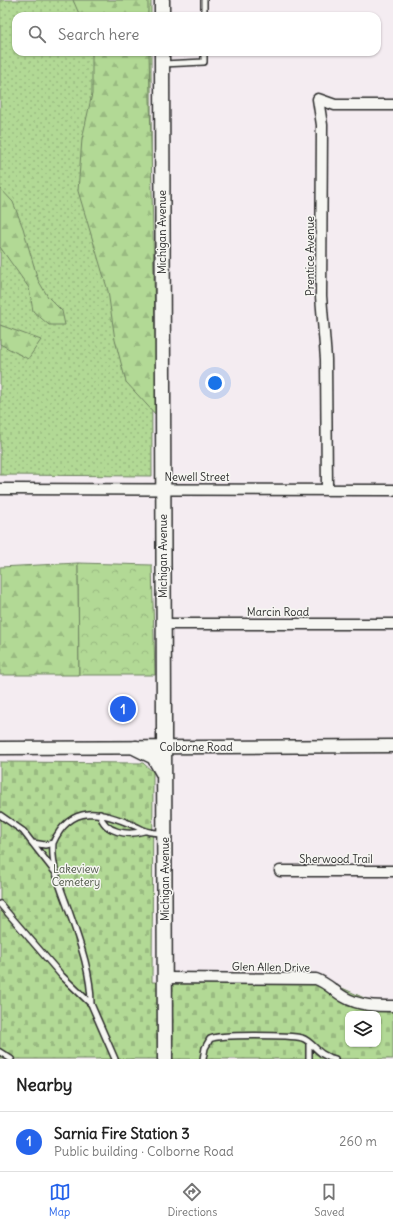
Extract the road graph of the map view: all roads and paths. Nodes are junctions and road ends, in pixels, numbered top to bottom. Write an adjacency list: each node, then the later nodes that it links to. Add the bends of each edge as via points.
1 (162, 0): 3 (main road)
2 (204, 0): 4 (lane)
3 (162, 12)
4 (204, 12)
5 (204, 56): 6 (lane, via 204,62)
6 (162, 58): 9 (main road, Michigan Avenue)
7 (393, 105): 10 (street, Prentice Avenue, via 335,105 318,100 322,125 321,296 326,359)
8 (0, 489): 9 (street, Newell Street)
9 (163, 489): 10 (street, Newell Street); 12 (main road, Michigan Avenue)
10 (327, 490): 11 (street, Newell Street)
11 (393, 490)
12 (164, 624): 13 (street, Marcin Road); 15 (main road, Michigan Avenue)
13 (393, 624)
14 (393, 746): 15 (street, Colborne Road)
15 (164, 747): 17 (street, Colborne Road); 18 (main road, Michigan Avenue)
16 (0, 748): 17 (street, Colborne Road)
17 (136, 748): 18 (main road, via 154,757)
18 (164, 777): 22 (main road, Michigan Avenue)
19 (100, 814): 21 (lane); 21 (lane, via 101,820 114,831 132,834); 24 (lane, via 86,813 74,818 58,833)
20 (0, 815): 23 (lane, via 23,831)
21 (144, 831): 22 (lane)
22 (164, 833): 29 (main road, Michigan Avenue)
23 (33, 843): 24 (lane); 27 (lane)
24 (53, 843): 27 (lane)
25 (393, 871): 26 (street, Sherwood Trail)
26 (280, 872)
27 (55, 873): 30 (lane, via 83,954 91,991)
28 (0, 904): 30 (lane, via 62,976)
29 (165, 978): 31 (street, Glen Allen Drive, via 316,980 326,983 340,995 353,1001); 36 (main road, Michigan Avenue)
30 (91, 1004): 35 (lane)
31 (393, 1006)
32 (309, 1044): 37 (lane, via 295,1037 220,1035 207,1043); 38 (lane); 39 (lane, via 320,1054)
33 (0, 1052): 34 (lane)
34 (11, 1059)
35 (115, 1059)
36 (166, 1059)
37 (203, 1059)
38 (309, 1059)
39 (335, 1059)

